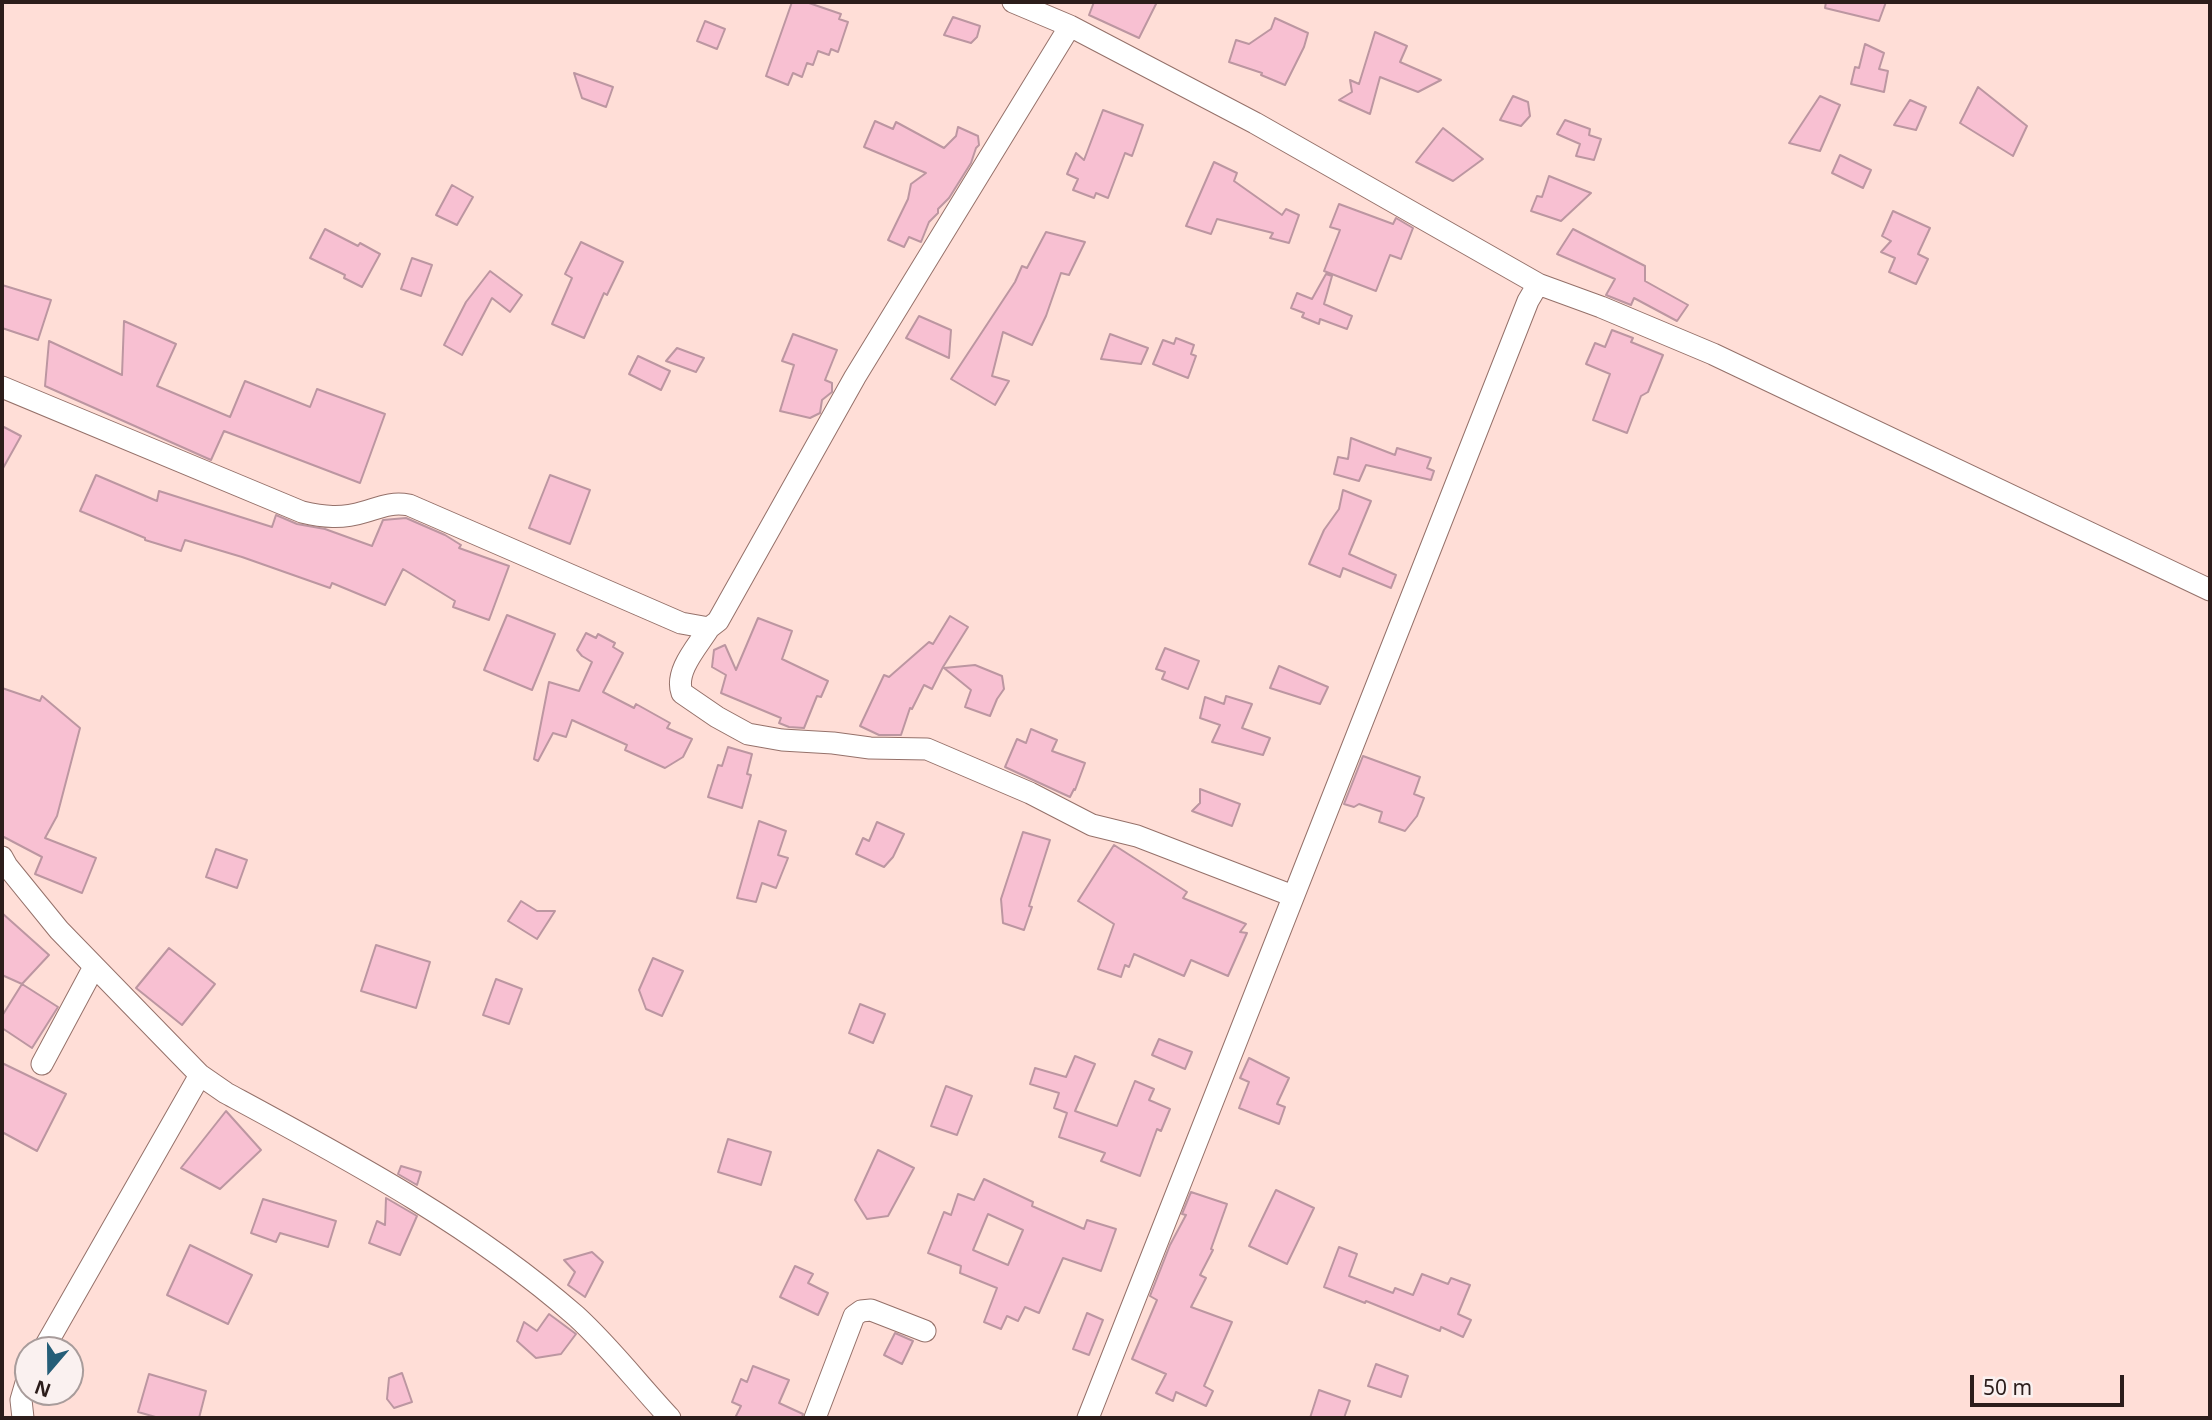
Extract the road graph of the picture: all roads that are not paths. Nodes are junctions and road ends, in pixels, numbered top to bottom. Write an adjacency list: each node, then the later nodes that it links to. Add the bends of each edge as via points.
1 (1013, 2): 2 (street)
2 (1070, 26): 3 (street, via 1255,123); 6 (street, via 855,377 718,621)
3 (1538, 284): 5 (street, via 1713,354); 8 (street)
4 (2, 387): 6 (street, via 302,512 344,517 382,504 409,505 681,623)
5 (2210, 590)
6 (709, 628): 8 (street, via 682,672 682,693 748,734 870,748 927,749 1091,825 1137,836)
7 (2, 857): 9 (street, via 50,920)
8 (1293, 896): 16 (street)
9 (94, 967): 10 (street); 11 (street)
10 (42, 1064)
11 (200, 1075): 13 (street); 14 (street, via 402,1190 495,1251 578,1318)
12 (925, 1331): 15 (street, via 871,1310 854,1316)
13 (51, 1336)
14 (670, 1418)
15 (815, 1418)
16 (1088, 1418)

